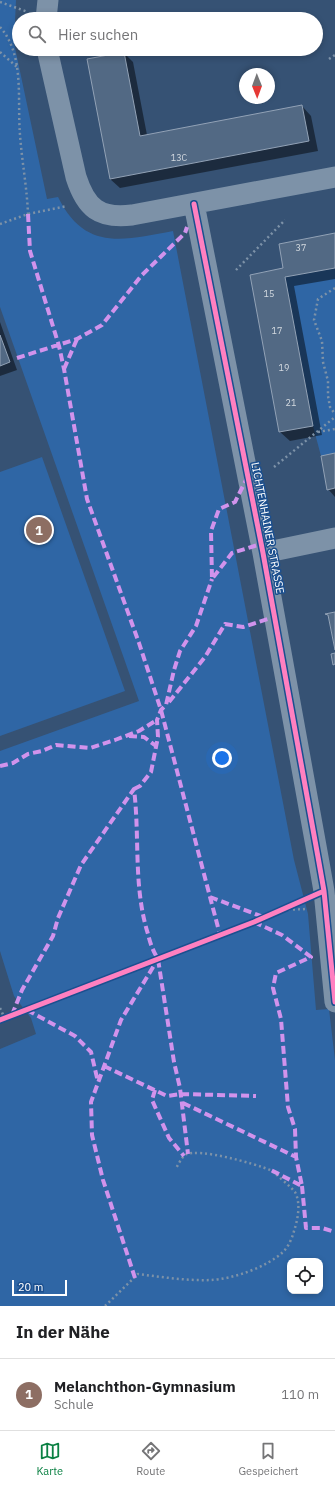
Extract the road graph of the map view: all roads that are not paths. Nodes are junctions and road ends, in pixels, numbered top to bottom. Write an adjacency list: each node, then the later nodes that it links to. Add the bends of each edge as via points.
1 (48, 0): 2 (street)
2 (47, 12)
3 (49, 56): 5 (street, via 76,177 86,201 97,210 118,217)
4 (335, 177): 5 (street)
5 (194, 204): 7 (street, LICHTENHAINER STRASSE)
6 (335, 538): 7 (street)
7 (263, 553): 8 (street, LICHTENHAINER STRASSE, via 318,857)
8 (330, 889): 9 (street, LICHTENHAINER STRASSE)
9 (335, 1002)

